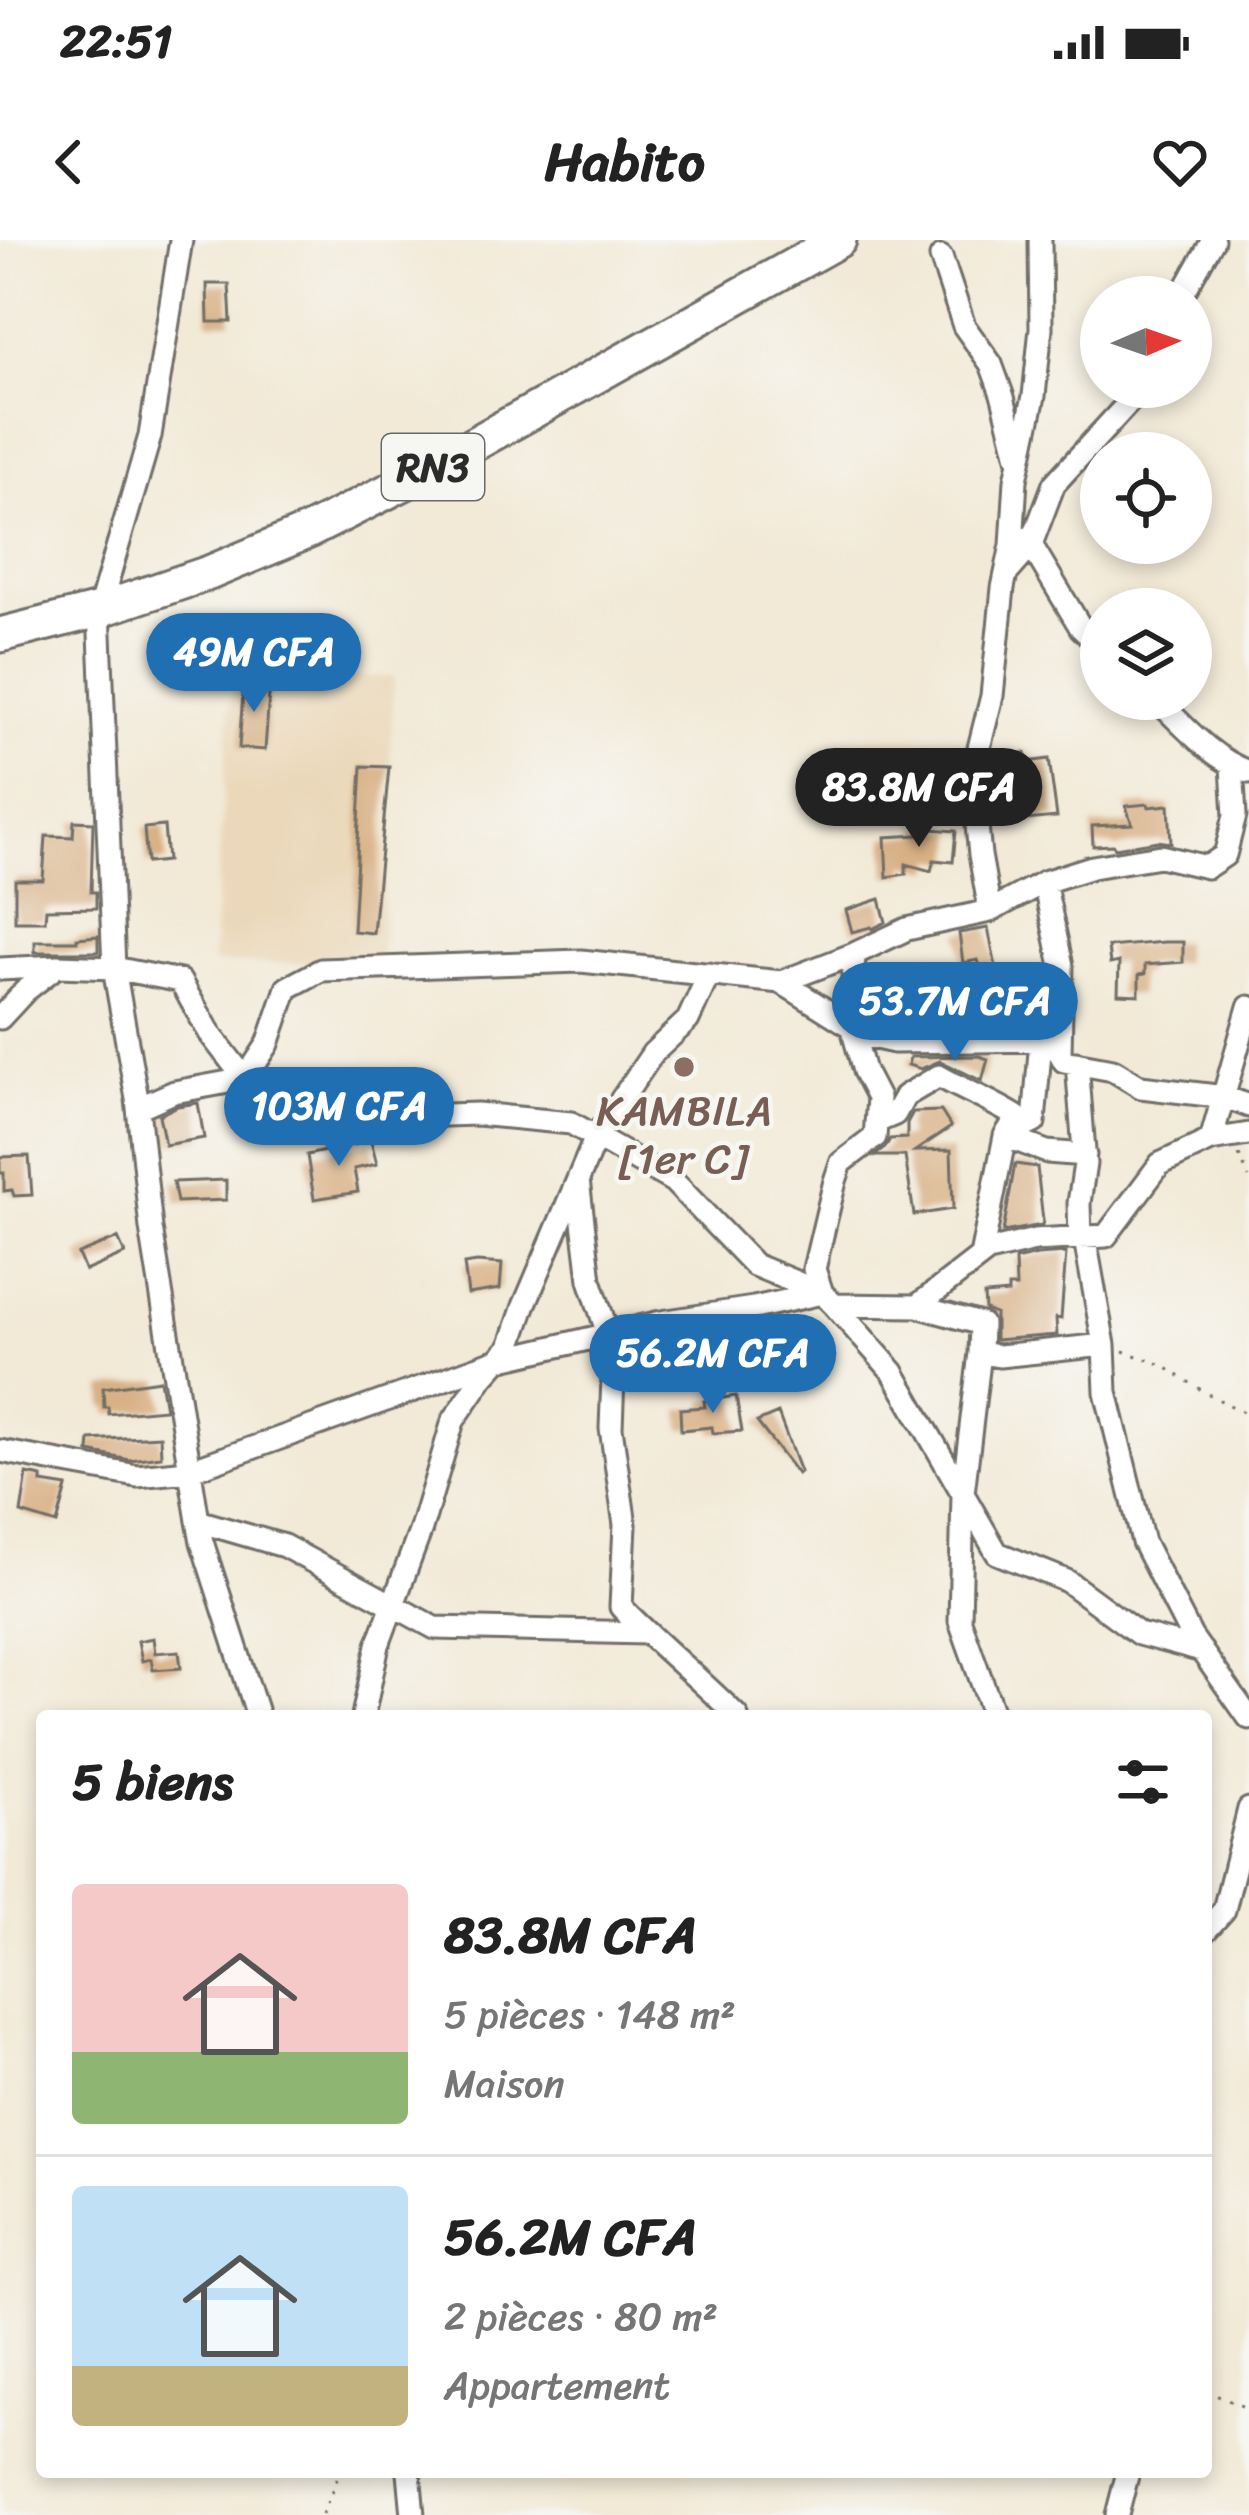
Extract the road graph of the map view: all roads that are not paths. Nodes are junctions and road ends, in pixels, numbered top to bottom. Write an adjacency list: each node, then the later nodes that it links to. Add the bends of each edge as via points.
1 (181, 240): 12 (street, via 150,436)
2 (839, 240): 12 (highway, RN3, via 309,531)
3 (1040, 240): 8 (street, via 1041,328)
4 (1213, 240): 6 (street)
5 (941, 257): 8 (street, via 964,326 991,364)
6 (1193, 276)
7 (1123, 408): 10 (street, via 1054,484)
8 (1020, 463): 9 (street)
9 (1014, 510): 10 (street); 11 (street)
10 (1030, 547): 11 (street); 13 (street)
11 (1006, 575): 19 (street, via 992,696 972,776)
12 (99, 610): 14 (highway, RN3); 22 (street)
13 (1080, 626)
14 (0, 635)
15 (1178, 720): 16 (street)
16 (1240, 769): 17 (street)
17 (1242, 822): 18 (street, via 1225,855 1207,867 1160,856)
18 (1044, 883): 19 (street); 30 (street, via 1062,966)
19 (990, 911): 20 (street, via 907,929)
20 (854, 954): 25 (street); 28 (street)
21 (58, 966): 22 (street); 23 (street); 27 (street)
22 (114, 968): 31 (street, via 179,982); 34 (street)
23 (0, 969)
24 (709, 974): 25 (street); 31 (street, via 581,961 322,970 287,988 268,1044); 37 (street, via 688,1020 652,1053)
25 (781, 982): 28 (street)
26 (1249, 1007): 32 (street)
27 (0, 1018)
28 (851, 1024): 29 (street, via 894,1042); 35 (street, via 878,1098)
29 (1041, 1040): 30 (street, via 1053,1040); 36 (street, via 1034,1122)
30 (1069, 1059): 32 (street, via 1141,1087); 39 (street)
31 (245, 1078): 34 (street); 37 (street, via 344,1132 414,1116 477,1114 571,1123)
32 (1225, 1097): 33 (street); 38 (street)
33 (1249, 1106)
34 (138, 1108): 50 (street)
35 (876, 1122): 36 (street, via 939,1076 1017,1117); 43 (street, via 875,1137 841,1163 835,1181 814,1269)
36 (1005, 1136): 39 (street); 42 (street)
37 (596, 1137): 40 (street); 43 (street, via 673,1180 754,1265)
38 (1230, 1137): 41 (street, via 1160,1164 1106,1236)
39 (1084, 1155): 41 (street)
40 (578, 1179): 45 (street, via 590,1280); 48 (street)
41 (1083, 1239): 42 (street, via 1035,1240); 46 (street)
42 (981, 1256): 44 (street)
43 (828, 1299): 44 (street); 45 (street); 51 (street, via 893,1372)
44 (917, 1306): 47 (street, via 981,1324)
45 (608, 1334): 48 (street); 54 (street, via 625,1525 621,1607)
46 (1103, 1345): 47 (street); 55 (street, via 1106,1392 1143,1542)
47 (980, 1353): 51 (street)
48 (498, 1360): 50 (street); 53 (street, via 453,1421)
49 (0, 1450): 50 (street, via 137,1476)
50 (188, 1471): 52 (street)
51 (963, 1493): 55 (street, via 997,1553 1066,1581 1139,1634); 59 (street, via 960,1621)
52 (198, 1521): 53 (street, via 284,1546); 56 (street)
53 (392, 1606): 54 (street, via 436,1628); 57 (street)
54 (646, 1633): 58 (street)
55 (1202, 1651): 60 (street)
56 (256, 1710)
57 (364, 1710)
58 (731, 1710)
59 (992, 1710)
60 (1249, 1718)
61 (1249, 1809): 62 (street, via 1224,1910)
62 (1212, 1923)
63 (410, 2478): 65 (street)
64 (1126, 2478): 66 (street)
65 (413, 2515)
66 (1117, 2515)

